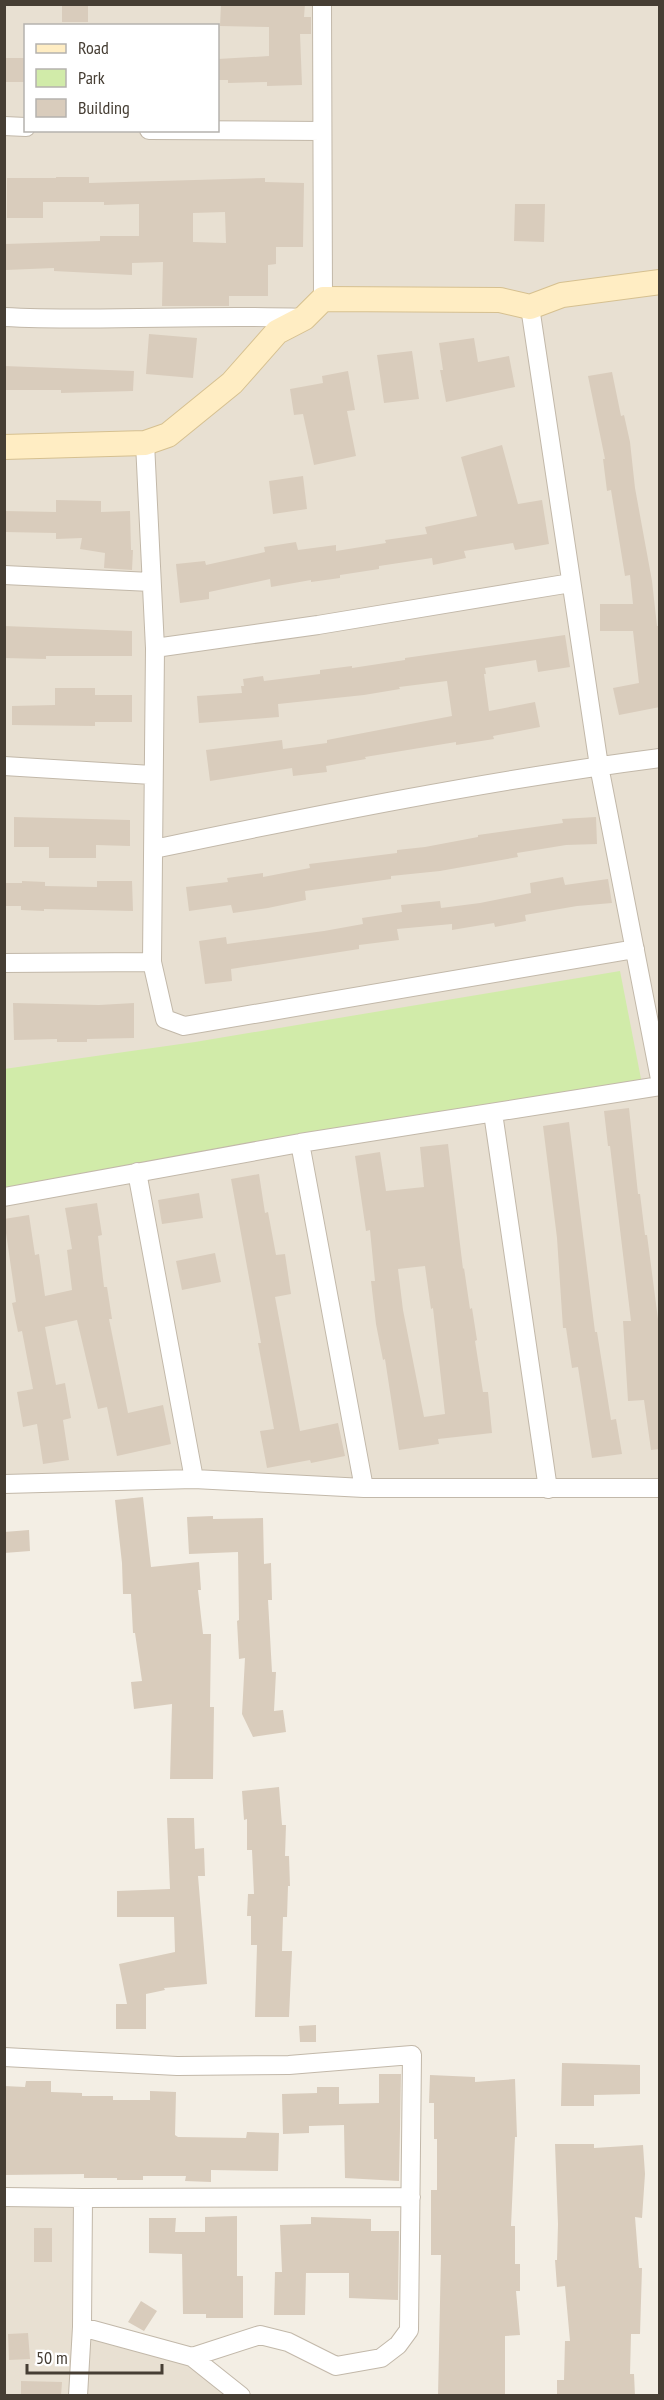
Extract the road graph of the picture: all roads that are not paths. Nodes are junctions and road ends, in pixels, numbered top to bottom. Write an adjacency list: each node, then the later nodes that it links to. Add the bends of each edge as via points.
1 (322, 4): 5 (street)
2 (4, 126): 3 (street)
3 (24, 127)
4 (219, 131): 5 (street)
5 (322, 132): 7 (street)
6 (660, 282): 8 (street, via 562,295)
7 (323, 299): 8 (street, via 500,300); 10 (street)
8 (530, 307): 15 (street)
9 (4, 317): 10 (street)
10 (304, 318): 11 (street, via 277,332 232,383 168,435)
11 (145, 443): 12 (street); 14 (street)
12 (4, 447)
13 (4, 575): 14 (street)
14 (152, 582): 16 (street)
15 (571, 583): 16 (street, via 318,626); 19 (street)
16 (155, 648): 20 (street)
17 (660, 758): 19 (street)
18 (4, 766): 20 (street)
19 (599, 766): 21 (street, via 342,810); 22 (street)
20 (152, 775): 21 (street)
21 (154, 849): 23 (street)
22 (635, 949): 23 (street, via 184,1026 165,1019); 25 (street)
23 (152, 962): 24 (street)
24 (4, 963)
25 (660, 1079)
26 (660, 1086): 27 (street)
27 (493, 1113): 28 (street); 35 (street)
28 (300, 1143): 29 (street); 33 (street)
29 (137, 1172): 30 (street); 31 (street)
30 (4, 1197)
31 (194, 1479): 32 (street); 33 (street)
32 (4, 1484)
33 (364, 1488): 35 (street)
34 (660, 1488): 35 (street)
35 (548, 1489)
36 (4, 2058): 38 (street, via 177,2066 266,2065 412,2055)
37 (4, 2197): 39 (street)
38 (411, 2197): 39 (street); 41 (street, via 409,2330 381,2358 336,2366 288,2342 260,2336)
39 (83, 2198): 40 (street)
40 (82, 2327): 41 (street); 42 (street)
41 (192, 2357): 43 (street)
42 (78, 2396)
43 (241, 2396)

